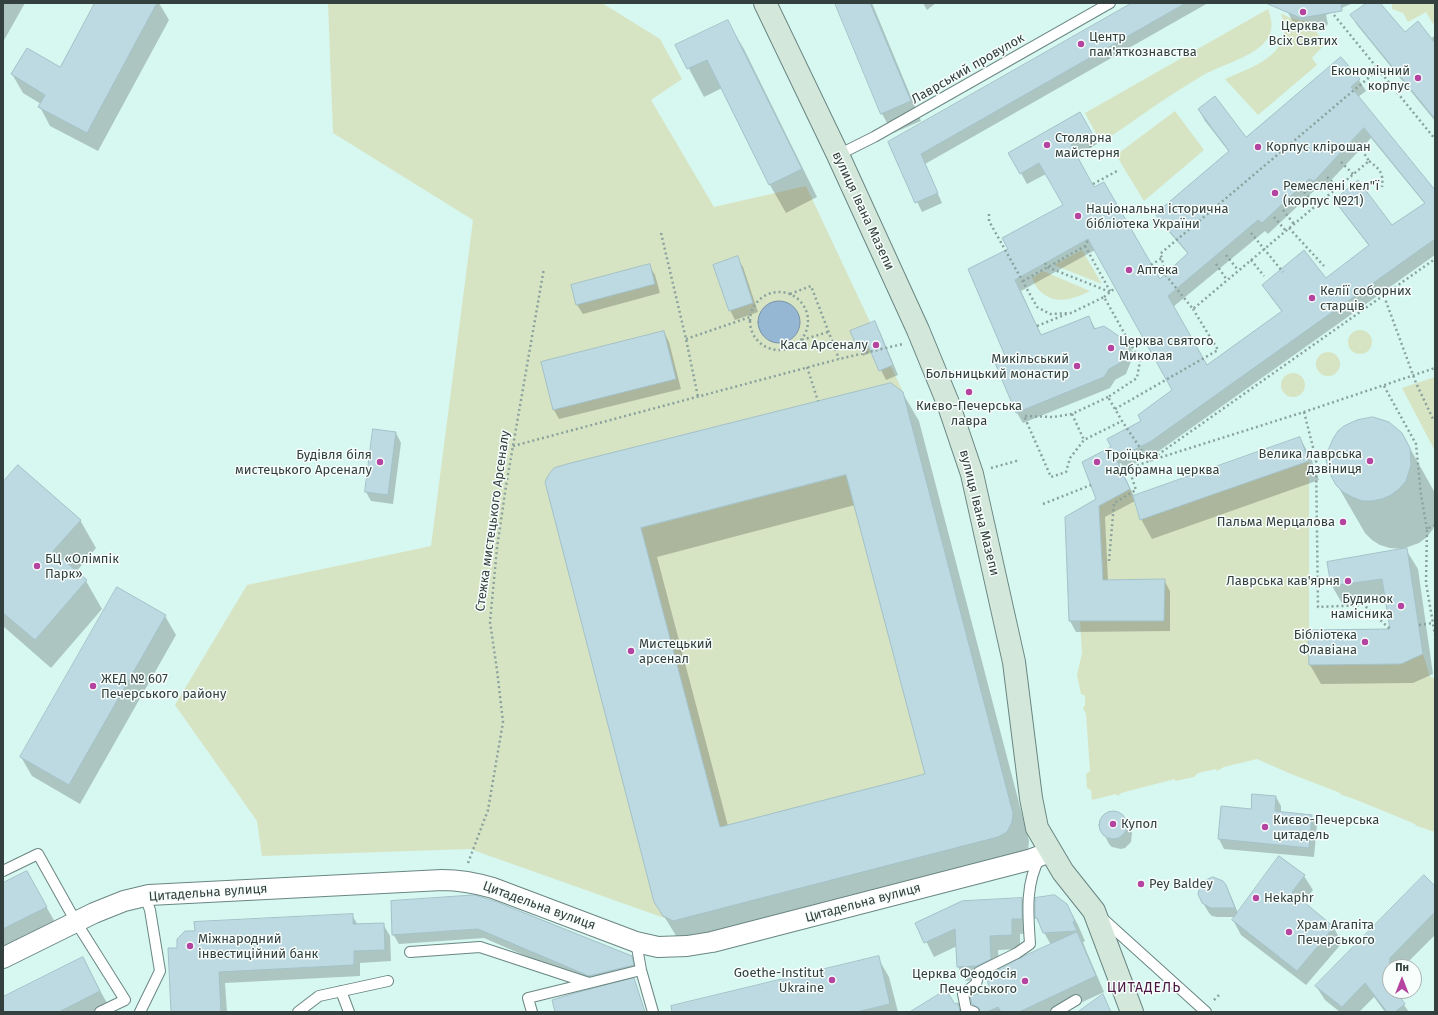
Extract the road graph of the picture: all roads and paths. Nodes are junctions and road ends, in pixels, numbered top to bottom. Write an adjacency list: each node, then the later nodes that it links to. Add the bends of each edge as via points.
1 (765, 3): 8 (main road, вулиця Івана Мазепи)
2 (1110, 3): 8 (lane, Лаврський провулок)
3 (1334, 14): 4 (path)
4 (1378, 69): 6 (path); 32 (path, via 1160,254)
5 (1085, 137): 9 (path)
6 (1435, 139)
7 (1362, 150): 10 (path)
8 (838, 155): 88 (main road, вулиця Івана Мазепи, via 918,330 948,403 972,474 1014,662 1031,798)
9 (1096, 156)
10 (1369, 161): 13 (path); 17 (path, via 1380,170)
11 (1341, 162): 13 (path)
12 (1117, 171): 15 (path)
13 (1353, 174): 16 (path)
14 (1327, 177): 16 (path)
15 (1093, 184)
16 (1338, 187): 19 (path)
17 (1382, 187)
18 (1304, 192): 19 (path)
19 (1317, 205): 23 (path)
20 (1283, 210): 23 (path)
21 (990, 214): 45 (path, via 989,221)
22 (1274, 217): 25 (path)
23 (1294, 224): 24 (path)
24 (1289, 228): 25 (path); 38 (path)
25 (1286, 231): 30 (path)
26 (661, 233): 56 (path)
27 (1251, 233): 30 (path)
28 (1088, 240): 29 (path)
29 (1085, 246): 39 (path); 47 (path)
30 (1264, 249): 34 (path); 42 (path)
31 (1226, 255): 41 (path)
32 (1162, 258): 37 (path); 51 (path, via 1164,273)
33 (1435, 259): 49 (path)
34 (1251, 260): 41 (path); 43 (path)
35 (1045, 263): 39 (path)
36 (1216, 264): 44 (path)
37 (1151, 265)
38 (1324, 266)
39 (1047, 267): 45 (path); 47 (path)
40 (544, 268): 75 (path, Стежка мистецького Арсеналу)
41 (1238, 270): 44 (path)
42 (1283, 272)
43 (1264, 276)
44 (1227, 280): 51 (path)
45 (1023, 281): 52 (path, via 1037,307 1050,314)
46 (1115, 288): 47 (path)
47 (1110, 292): 50 (path)
48 (790, 294): 53 (path, via 772,292 764,296 752,308); 55 (path, via 811,286); 57 (path, via 799,299 808,317 808,327)
49 (1384, 296): 62 (path); 76 (path)
50 (1104, 297): 52 (path); 65 (path, via 1140,361 1137,378)
51 (1193, 309): 67 (path, via 1218,350)
52 (1072, 313): 54 (path)
53 (750, 317): 56 (path); 57 (path, via 753,336 769,349 789,349)
54 (1037, 326)
55 (828, 332): 57 (path); 59 (path)
56 (686, 339): 64 (path)
57 (802, 340)
58 (909, 343): 59 (path)
59 (839, 359): 60 (path)
60 (807, 367): 64 (path); 66 (path)
61 (1435, 368): 62 (path)
62 (1414, 376): 63 (path); 72 (path)
63 (1384, 386): 68 (path); 82 (path, via 1416,444)
64 (698, 397): 75 (path)
65 (1108, 397): 67 (path); 69 (path)
66 (818, 401)
67 (1115, 409): 71 (path)
68 (1304, 412): 76 (path); 86 (path, via 1316,459 1318,607 1364,605)
69 (1072, 414): 74 (path); 74 (path, via 1053,417 1024,416 1051,477 1066,472 1070,458)
70 (1435, 417): 72 (path)
71 (1122, 421): 74 (path); 76 (path)
72 (1434, 421): 73 (path)
73 (1435, 425)
74 (1084, 440)
75 (513, 446): 89 (path, Стежка мистецького Арсеналу, via 497,548 490,622 503,722 488,810)
76 (1149, 461): 77 (path)
77 (1129, 469): 78 (path); 83 (path, via 1136,490 1114,503)
78 (1123, 471)
79 (1091, 485): 80 (path)
80 (1043, 504)
81 (1435, 525): 82 (path)
82 (1427, 529): 84 (path, via 1426,583)
83 (1109, 561)
84 (1433, 623): 85 (path); 87 (path)
85 (1418, 625)
86 (1390, 629)
87 (1435, 635)
88 (1045, 853): 92 (main road, вулиця Івана Мазепи); 94 (street, Цитадельна вулиця, via 1028,860 712,942 658,947); 108 (lane, via 1035,865 1030,885 1030,944 979,972 976,984 963,994 966,1009)
89 (466, 870)
90 (3, 871): 93 (lane, via 38,854)
91 (149, 895): 93 (street, Цитадельна вулиця, via 124,901); 94 (street, Цитадельна вулиця, via 457,880 493,888); 103 (lane, via 147,902 160,971)
92 (1094, 911): 110 (main road, вулиця Івана Мазепи); 111 (lane)
93 (76, 922): 96 (street, Цитадельна вулиця); 102 (lane, via 125,1000)
94 (636, 942): 97 (lane)
95 (410, 952): 99 (lane, via 480,947)
96 (3, 958)
97 (641, 970): 99 (lane); 107 (lane)
98 (388, 981): 100 (lane)
99 (589, 983): 106 (lane, via 528,998)
100 (341, 992): 104 (lane, via 319,996); 105 (lane)
101 (1076, 1000): 109 (lane)
102 (100, 1012)
103 (140, 1012)
104 (298, 1012)
105 (349, 1012)
106 (532, 1012)
107 (653, 1012)
108 (974, 1012)
109 (1056, 1012)
110 (1132, 1012)
111 (1206, 1012)

